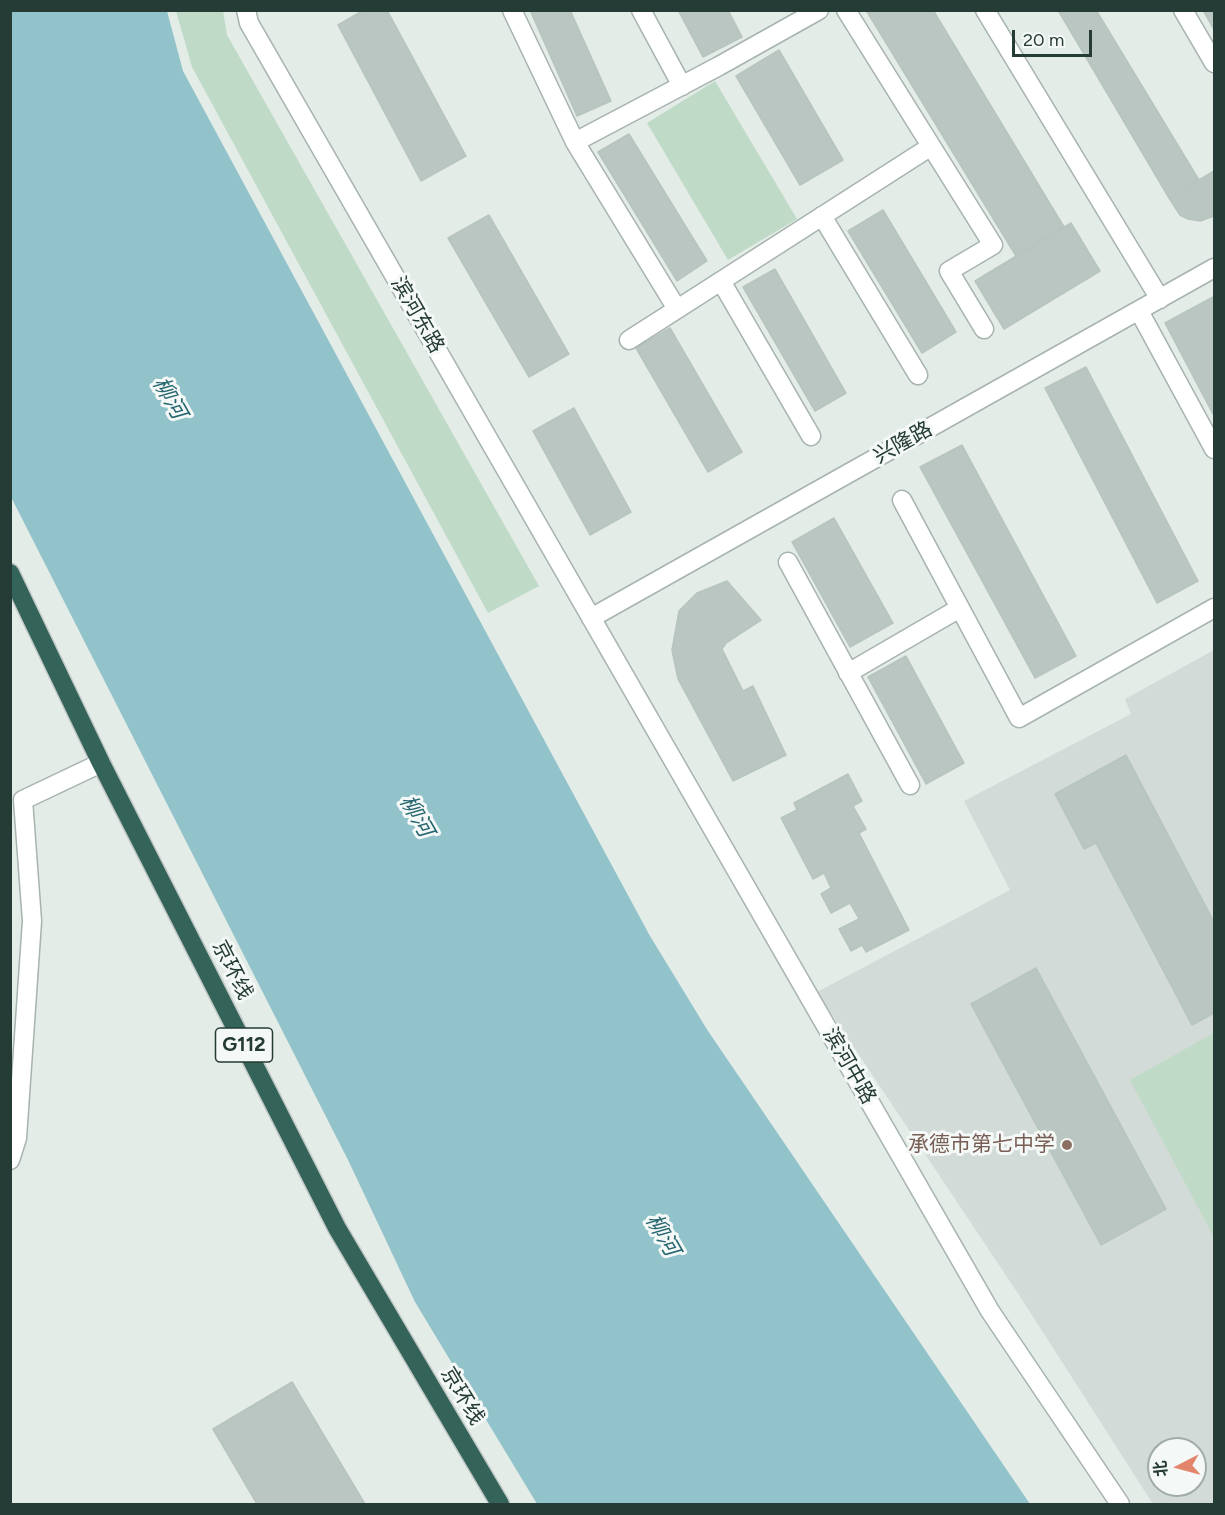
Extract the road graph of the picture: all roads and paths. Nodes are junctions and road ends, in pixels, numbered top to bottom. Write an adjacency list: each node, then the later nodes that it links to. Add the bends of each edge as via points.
1 (246, 10): 28 (street, 滨河东路, via 249,23)
2 (512, 10): 10 (street)
3 (641, 10): 9 (street)
4 (819, 10): 9 (street)
5 (846, 10): 11 (street)
6 (985, 10): 15 (street)
7 (1183, 10): 8 (street)
8 (1215, 63)
9 (682, 86): 10 (street)
10 (574, 142): 16 (street)
11 (930, 147): 12 (street); 18 (street, via 993,245 950,271)
12 (822, 216): 14 (street); 20 (street)
13 (1215, 268): 15 (street, 兴隆路)
14 (721, 281): 16 (street); 21 (street)
15 (1160, 299): 17 (street, 兴隆路)
16 (677, 309): 19 (street)
17 (1139, 310): 22 (street); 28 (street, 兴隆路)
18 (984, 329)
19 (629, 340)
20 (918, 375)
21 (811, 436)
22 (1215, 449)
23 (902, 500): 26 (street)
24 (788, 562): 29 (street)
25 (10, 573): 30 (highway, 京环线 / G112)
26 (960, 608): 27 (street, via 1019,718); 29 (street)
27 (1215, 608)
28 (591, 618): 34 (street, 滨河中路, via 990,1311)
29 (848, 673): 31 (street)
30 (101, 763): 32 (street, via 23,800 32,921 17,1138); 33 (highway, 京环线 / G112, via 337,1228)
31 (910, 785)
32 (10, 1160)
33 (500, 1504)
34 (1120, 1504)

